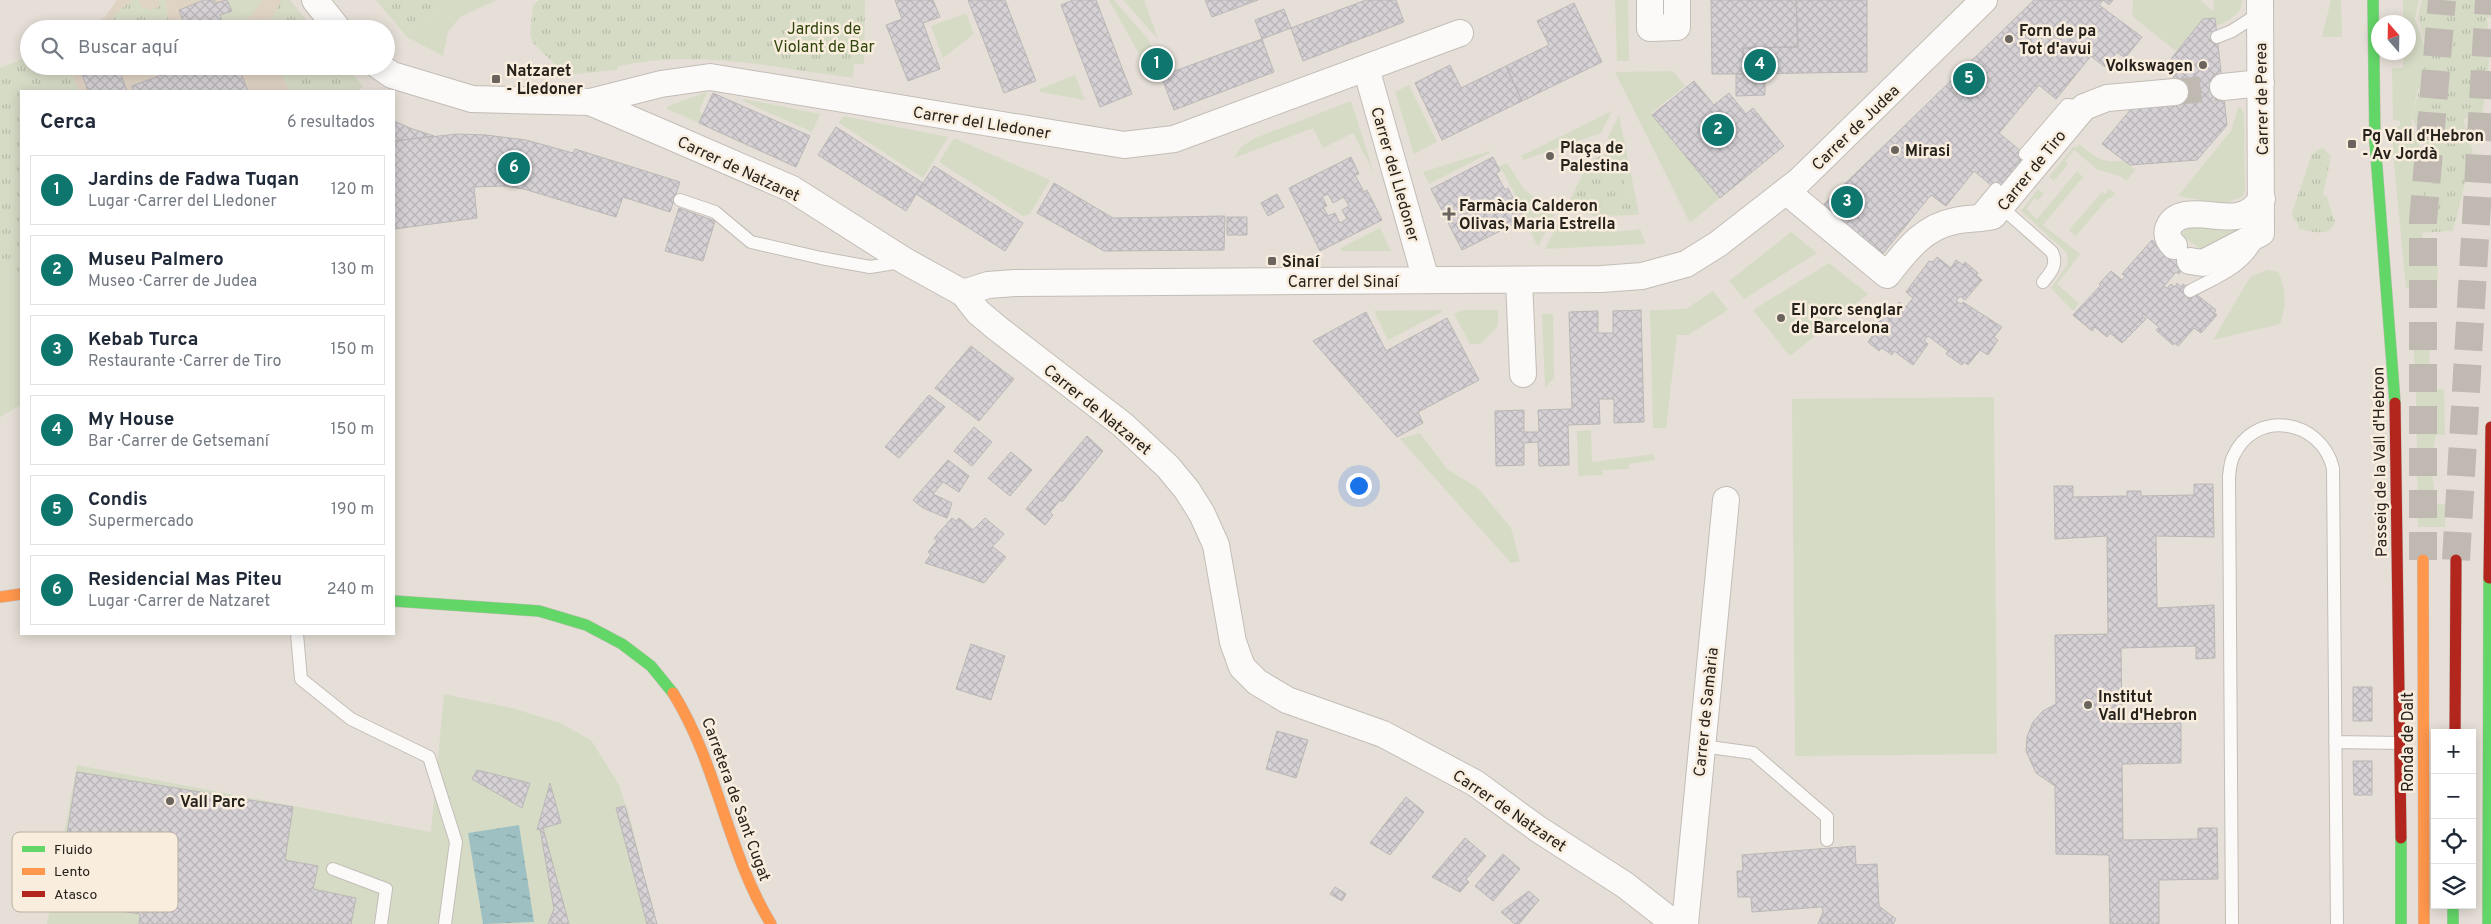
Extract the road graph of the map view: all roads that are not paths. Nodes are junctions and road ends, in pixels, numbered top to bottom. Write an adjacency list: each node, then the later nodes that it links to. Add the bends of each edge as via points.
1 (315, 0): 7 (street)
2 (1650, 0): 3 (street, via 1650,28 1677,27)
3 (1678, 0)
4 (1984, 0): 18 (street, Carrer de Judea)
5 (2373, 0): 41 (main road, Passeig de la Vall d'Hebron, via 2375,142 2395,390)
6 (2260, 6): 9 (lane, via 2232,31); 12 (street, Carrer de Perea)
7 (331, 20)
8 (1460, 33): 10 (street, Carrer del Lledoner)
9 (2217, 37)
10 (1366, 68): 15 (street, Carrer del Lledoner, via 1174,139 1124,144 710,77 661,84); 25 (street, Carrer del Lledoner)
11 (392, 75): 15 (street, Carrer de Natzaret, via 472,99)
12 (2261, 83): 13 (street); 20 (street, Carrer de Perea)
13 (2223, 87)
14 (2175, 92): 16 (street, Carrer de Tiro, via 2107,98)
15 (590, 102): 24 (street, Carrer de Natzaret, via 792,190)
16 (2084, 107): 17 (lane, Carrer de Tiro, via 2068,105); 19 (street, Carrer de Tiro)
17 (2025, 154)
18 (1787, 192): 19 (street, Carrer de Tiro, via 1887,275 1920,236 1945,223 1993,216); 23 (street, Carrer de Judea)
19 (1998, 198): 27 (lane, via 2052,252 2056,260)
20 (2262, 199): 22 (street, Carrer de Perea); 22 (street, via 2247,213 2236,216 2181,216 2167,232 2168,239 2182,253 2203,263)
21 (680, 200): 24 (lane, via 715,212 751,242 870,267)
22 (2261, 234): 28 (lane, via 2247,258)
23 (1718, 244): 26 (street, Carrer del Sinaí, via 1686,264 1642,276)
24 (906, 261): 29 (street, Carrer de Natzaret)
25 (1426, 280): 26 (street, Carrer del Sinaí); 29 (street, Carrer del Sinaí, via 1015,283 988,285)
26 (1519, 280): 30 (street)
27 (2043, 282)
28 (2190, 291)
29 (963, 293): 49 (street, Carrer de Natzaret, via 997,328 1123,425 1188,490 1216,545 1233,642 1242,667 1257,682 1287,700 1383,734 1475,783 1538,829 1625,885)
30 (1523, 374)
31 (2491, 427): 56 (main road)
32 (1726, 500): 42 (street, Carrer de Samària)
33 (2423, 560): 54 (main road, Ronda de Dalt)
34 (2456, 560): 39 (main road)
35 (20, 594): 36 (main road)
36 (0, 597)
37 (395, 601): 48 (main road, Carretera de Sant Cugat, via 539,611 563,617 608,635 650,666 668,684 690,718 754,895)
38 (297, 635): 47 (lane, via 301,679 350,719 429,757 456,842)
39 (2454, 729)
40 (2335, 742): 41 (lane); 51 (lane, via 2333,468 2322,444 2308,432 2292,426 2274,425 2256,431 2242,443 2232,458 2229,476); 52 (lane)
41 (2401, 743): 53 (main road, Passeig de la Vall d'Hebron)
42 (1702, 746): 43 (lane, via 1753,753 1827,817); 50 (street, Carrer de Samària)
43 (1827, 840)
44 (333, 869): 46 (lane, via 386,889)
45 (2453, 909): 55 (main road)
46 (382, 924)
47 (445, 924)
48 (771, 924)
49 (1675, 924)
50 (1685, 924)
51 (2232, 924)
52 (2337, 924)
53 (2401, 924)
54 (2424, 924)
55 (2453, 924)
56 (2488, 924)

